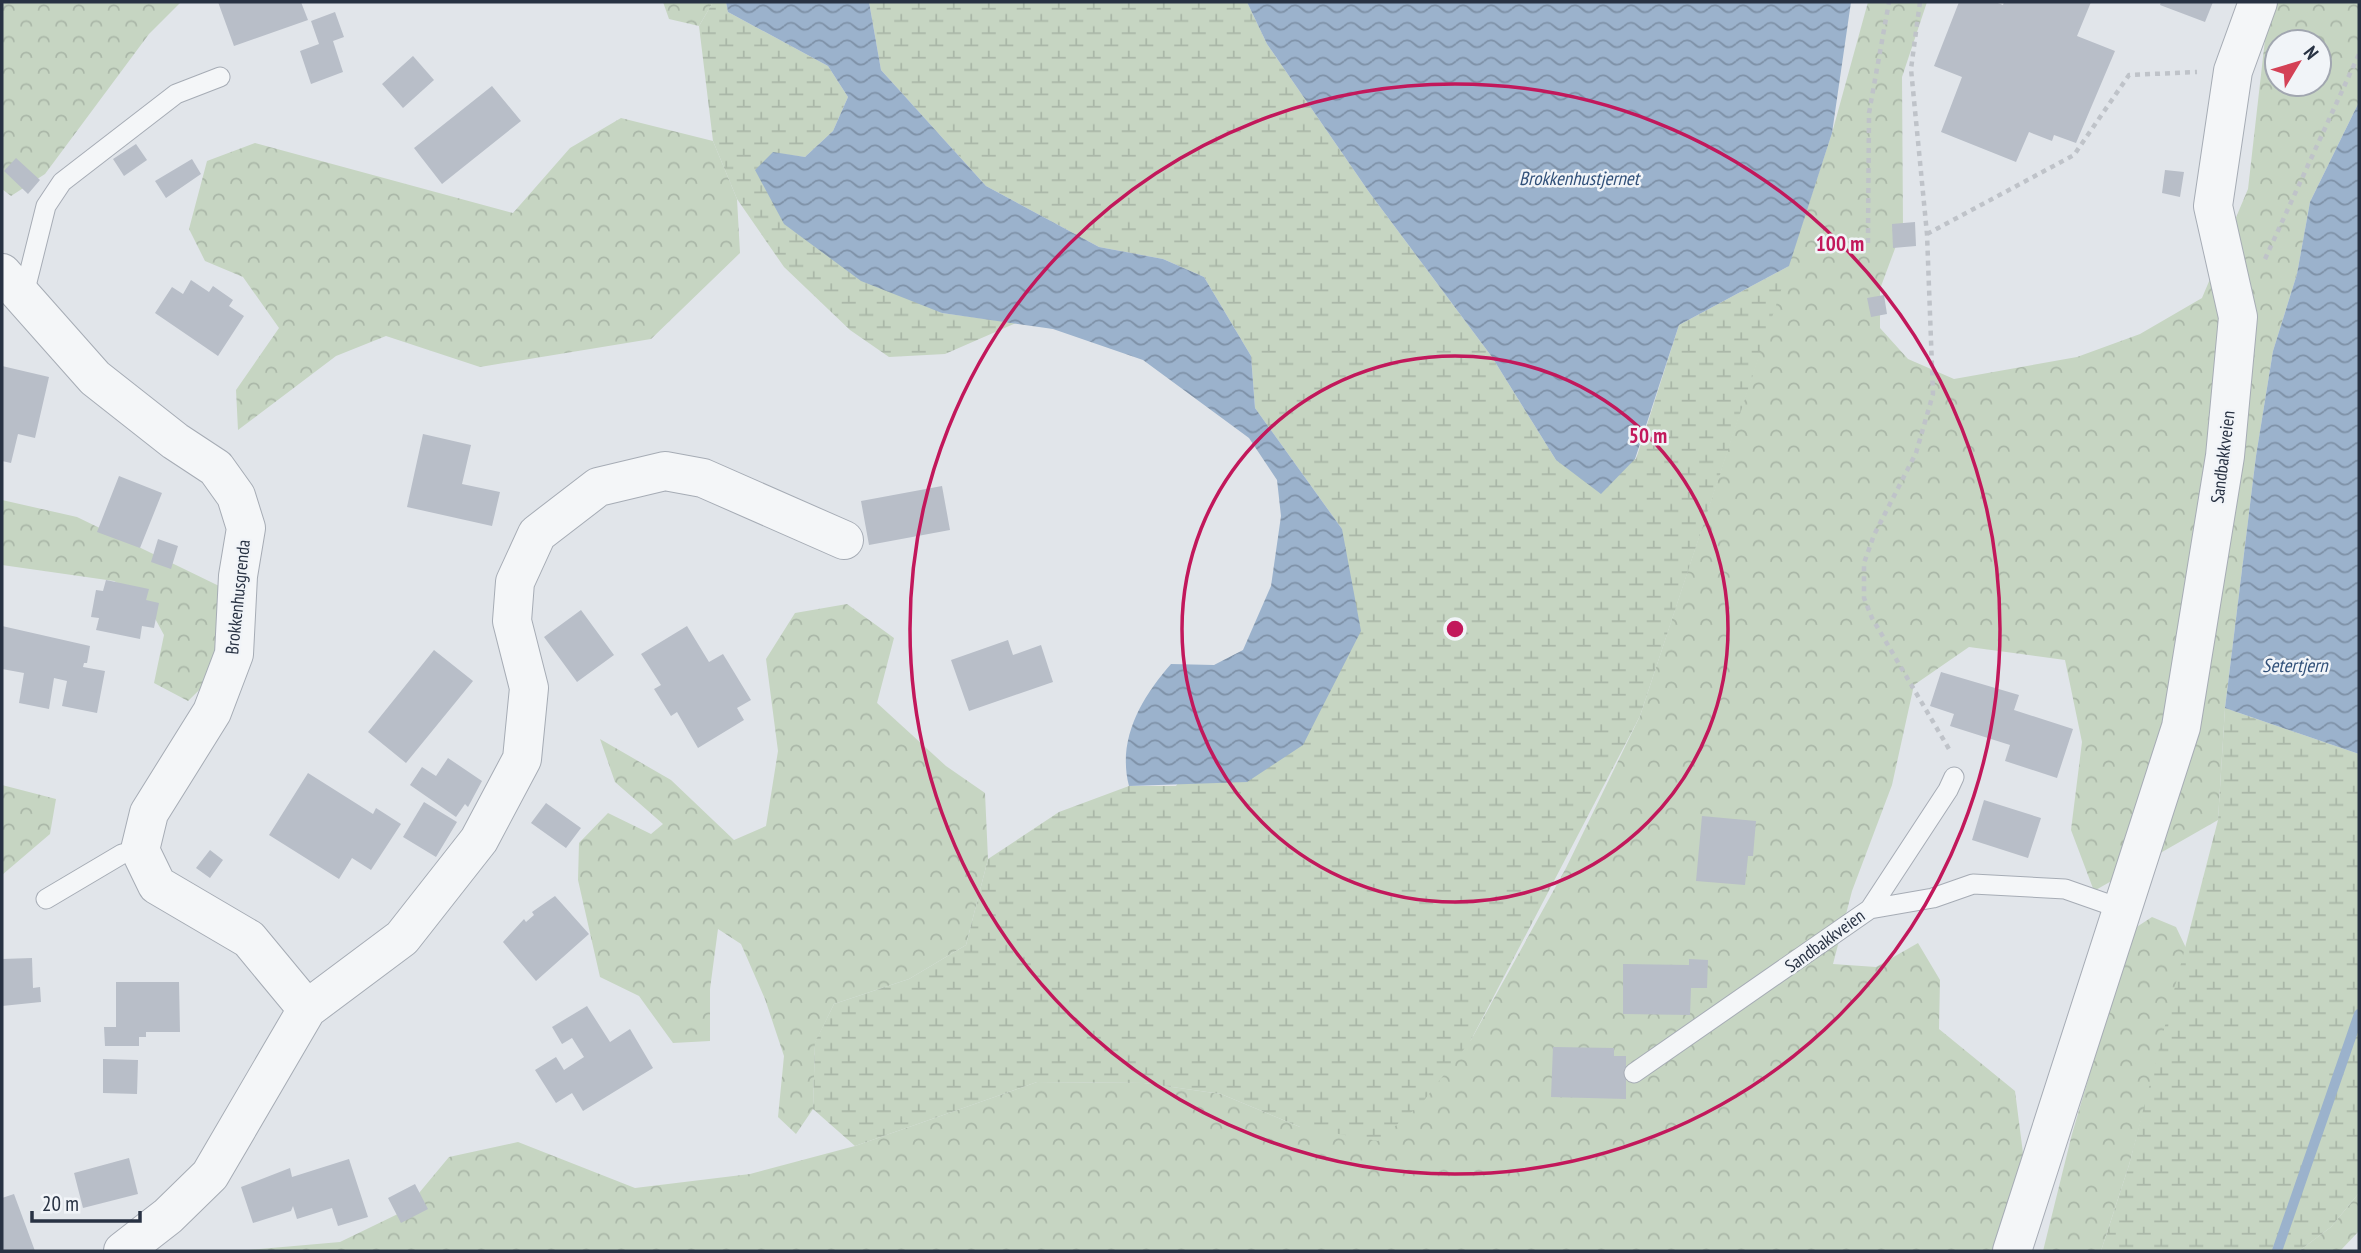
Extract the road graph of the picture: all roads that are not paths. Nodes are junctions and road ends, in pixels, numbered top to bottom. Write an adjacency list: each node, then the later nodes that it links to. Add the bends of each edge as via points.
1 (2258, 2): 9 (street, Sandbakkveien, via 2233,71 2213,206 2238,317 2225,456 2181,727)
2 (220, 77): 3 (lane, via 176,94 61,182)
3 (12, 286): 6 (street, Brokkenhusgrenda, via 95,378 216,468 236,496 246,528 234,653 212,712 149,813)
4 (844, 540): 10 (street, via 703,478 665,471 598,487 537,534 515,582 512,621 529,688 522,759 479,840 402,938)
5 (1954, 777): 8 (lane)
6 (140, 850): 7 (lane, via 122,854); 10 (street, via 157,885 250,939)
7 (46, 899)
8 (1870, 909): 9 (lane, Sandbakkveien, via 1933,898 1973,884 2065,889); 11 (lane, Sandbakkveien)
9 (2123, 909): 13 (street, Sandbakkveien)
10 (307, 1009): 12 (street, via 210,1175)
11 (1634, 1073)
12 (123, 1251)
13 (2012, 1251)

